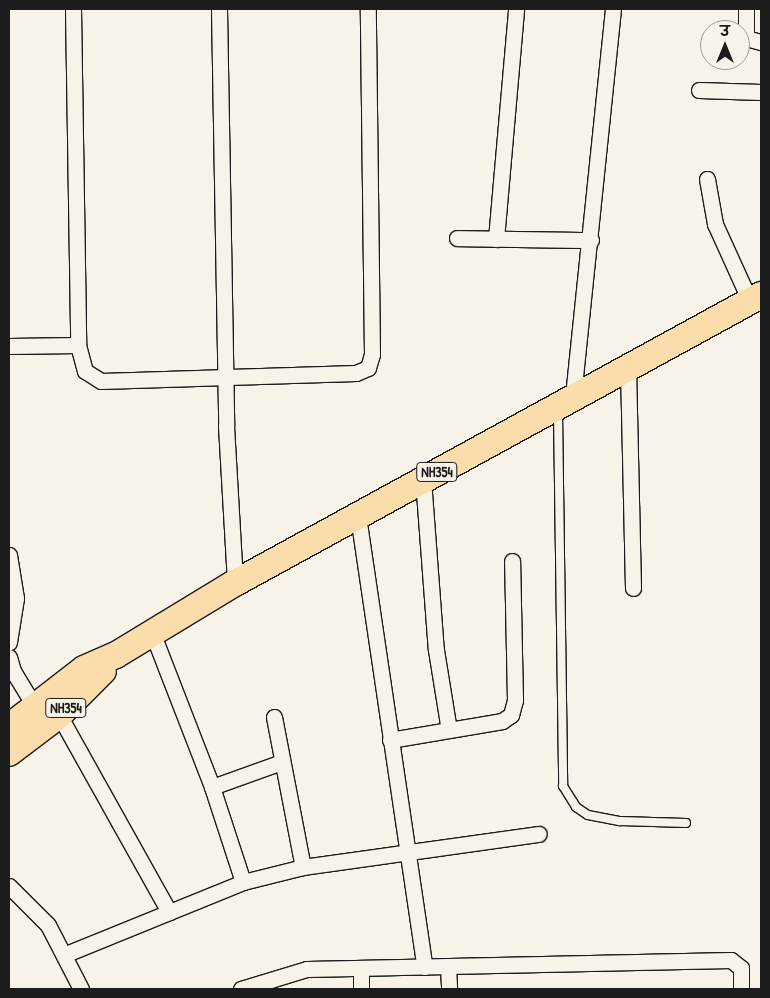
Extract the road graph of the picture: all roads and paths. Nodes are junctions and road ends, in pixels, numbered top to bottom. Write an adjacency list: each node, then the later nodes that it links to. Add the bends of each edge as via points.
1 (73, 9): 15 (street)
2 (220, 9): 18 (street)
3 (368, 9): 18 (street, via 371,361 368,368 356,373)
4 (516, 9): 12 (street)
5 (613, 9): 13 (street)
6 (746, 9): 7 (street, via 746,38)
7 (761, 42)
8 (699, 90): 9 (street)
9 (761, 92)
10 (707, 179): 14 (street, via 716,224)
11 (457, 238): 12 (street)
12 (496, 239): 13 (street)
13 (591, 240): 19 (street)
14 (756, 298): 17 (highway, NH354)
15 (78, 345): 16 (street); 18 (street, via 85,371 101,380)
16 (9, 346)
17 (628, 367): 19 (highway, NH354); 25 (street)
18 (225, 375): 24 (street)
19 (566, 401): 20 (highway, NH354); 37 (lane, via 563,786 576,807 588,815 620,821)
20 (423, 480): 21 (highway, NH354); 32 (street, via 436,650)
21 (358, 516): 24 (highway, NH354); 33 (street)
22 (9, 554): 27 (street, via 16,598)
23 (512, 561): 32 (street, via 514,708 502,721)
24 (235, 583): 26 (highway, NH354)
25 (633, 588)
26 (152, 632): 29 (highway, NH354, via 116,655 84,669); 36 (street)
27 (9, 642)
28 (9, 657): 29 (street, via 13,671)
29 (47, 711): 31 (highway, NH354); 34 (highway, NH354); 43 (street)
30 (274, 717): 35 (street)
31 (9, 727)
32 (449, 730): 33 (street)
33 (390, 740): 39 (street)
34 (9, 753)
35 (282, 762): 36 (street); 40 (street)
36 (212, 787): 41 (street)
37 (686, 823)
38 (539, 834): 39 (street)
39 (406, 854): 40 (street); 45 (street)
40 (303, 867): 41 (street)
41 (243, 882): 43 (street)
42 (9, 886): 44 (street, via 48,925)
43 (169, 912): 44 (street)
44 (66, 954): 48 (street)
45 (424, 967): 46 (street); 47 (street)
46 (448, 967): 51 (street); 52 (street, via 731,960 740,968)
47 (361, 968): 49 (street, via 307,969); 50 (street)
48 (81, 989)
49 (241, 989)
50 (361, 989)
51 (448, 989)
52 (741, 989)

